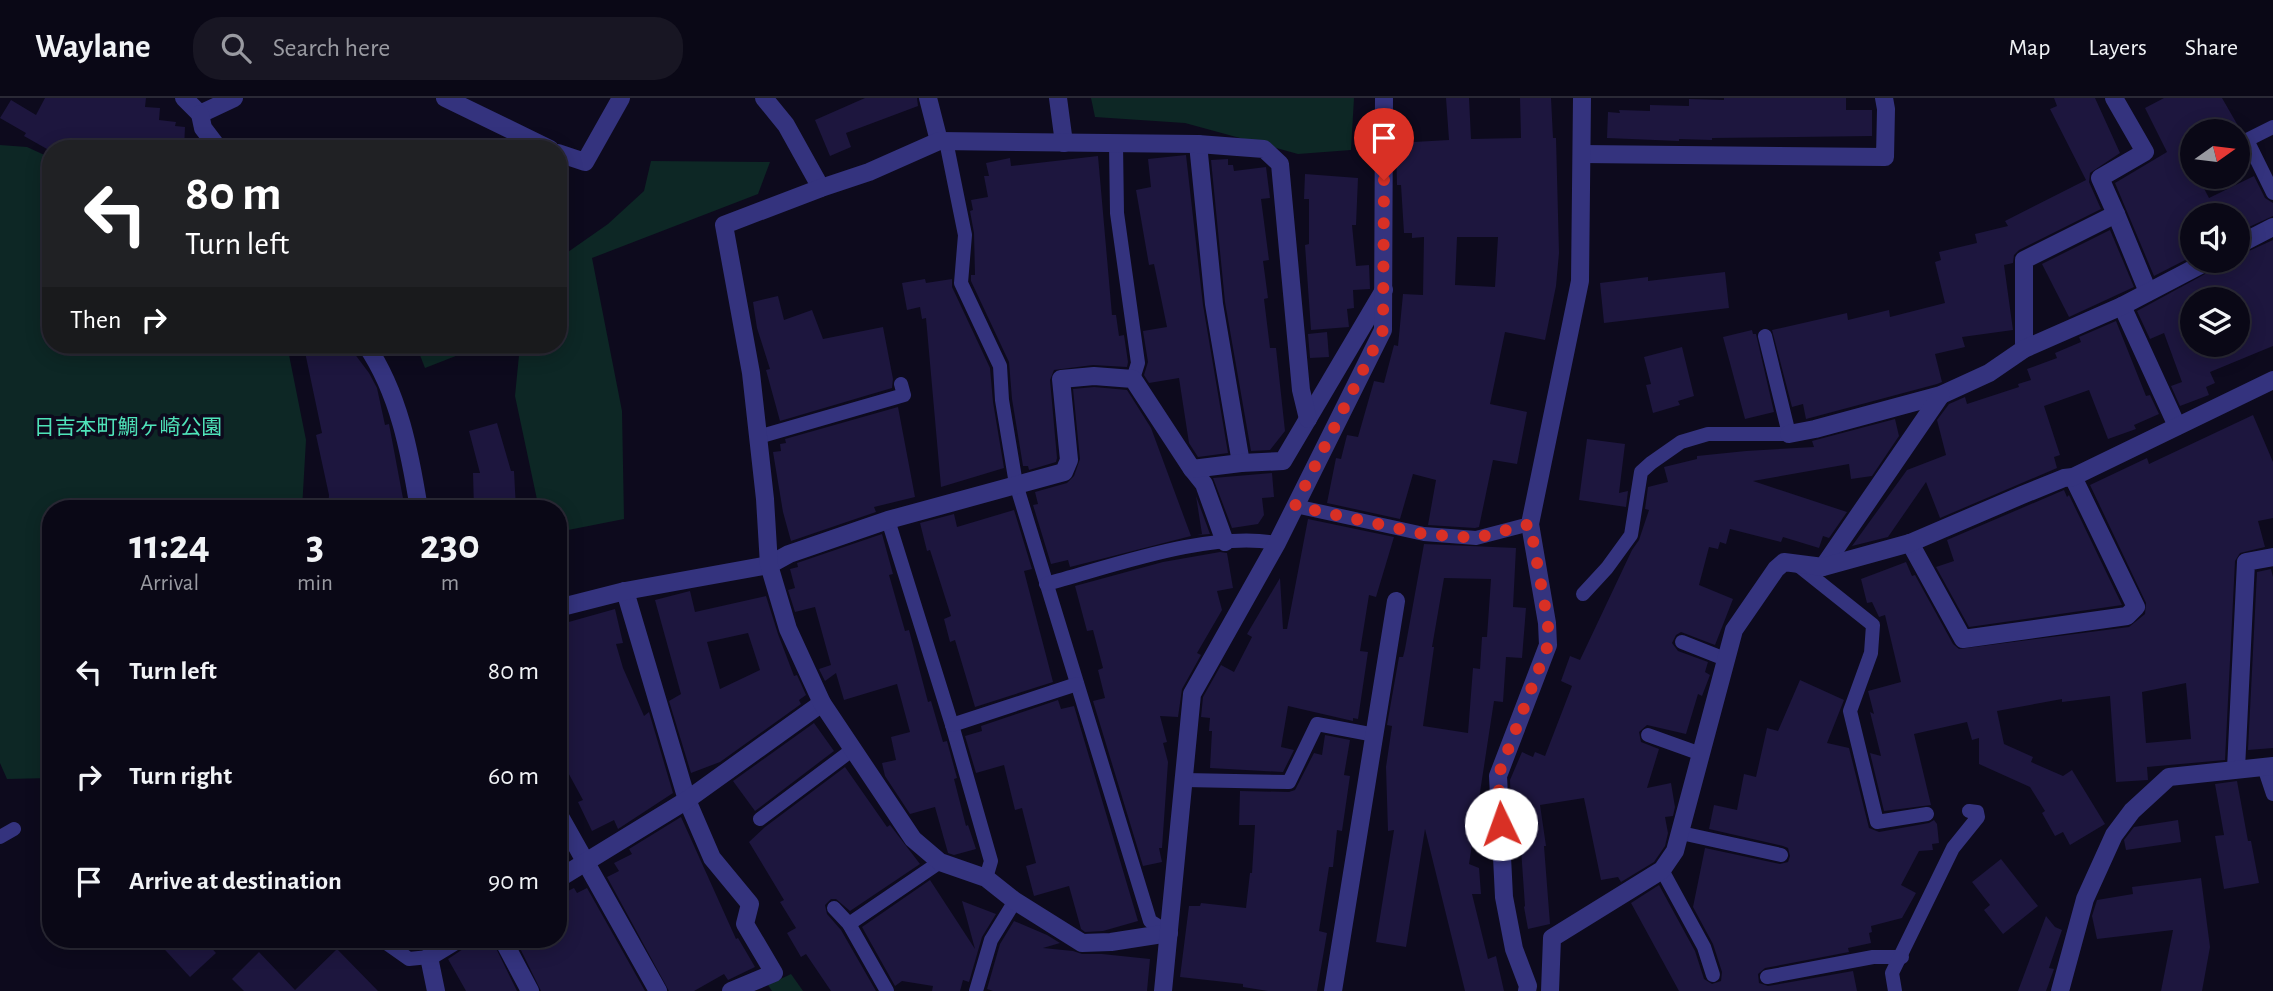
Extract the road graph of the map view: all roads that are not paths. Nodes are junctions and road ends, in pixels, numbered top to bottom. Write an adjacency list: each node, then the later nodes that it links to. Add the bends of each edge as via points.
1 (184, 98): 13 (street)
2 (234, 98): 13 (street)
3 (445, 98): 12 (street)
4 (621, 98): 22 (street, via 585,162)
5 (764, 98): 23 (street, via 786,125)
6 (928, 98): 17 (street)
7 (1058, 98): 18 (street)
8 (1384, 98): 29 (street)
9 (1582, 98): 21 (street)
10 (1884, 98): 21 (street, via 1885,157)
11 (2114, 98): 25 (street, via 2145,152 2100,178)
12 (465, 102): 16 (street)
13 (200, 114): 15 (street)
14 (2273, 127): 24 (lane, via 2247,140)
15 (212, 140)
16 (534, 140)
17 (942, 141): 18 (street); 23 (street); 46 (lane, via 965,235 961,283 1000,366)
18 (1064, 143): 19 (street)
19 (1116, 144): 20 (street); 35 (lane, via 1117,213 1138,363)
20 (1198, 144): 39 (street, via 1264,149 1280,164 1301,390); 43 (street, via 1214,304)
21 (1582, 154): 50 (street, via 1580,281)
22 (567, 156)
23 (821, 188): 42 (street, via 724,225)
24 (2273, 193)
25 (2116, 214): 30 (street); 33 (street, via 2024,260)
26 (2273, 227): 27 (street)
27 (2250, 239)
28 (2185, 273): 30 (street)
29 (1384, 290): 39 (street); 48 (street, via 1383,330)
30 (2148, 292): 31 (street)
31 (2122, 306): 33 (street); 40 (street)
32 (1765, 336): 41 (lane)
33 (2024, 349): 38 (street, via 1989,373)
34 (372, 354): 47 (street, via 407,440)
35 (1133, 379): 44 (street); 46 (street, via 1061,379 1069,460 1064,472)
36 (2273, 380): 40 (street)
37 (901, 384): 42 (lane, via 904,395)
38 (1941, 395): 41 (street); 57 (street)
39 (1308, 419): 43 (street, via 1283,461)
40 (2176, 426): 45 (street)
41 (1789, 434): 60 (lane, via 1708,434 1681,442 1651,463 1641,472 1631,535)
42 (758, 437): 56 (street)
43 (1241, 463): 44 (street)
44 (1192, 469): 51 (street, via 1204,484)
45 (2073, 477): 53 (street); 53 (street, via 2136,607 2127,616 1963,639)
46 (1016, 484): 49 (street); 58 (lane)
47 (417, 500)
48 (1295, 506): 50 (lane, via 1424,534 1476,538); 52 (street)
49 (888, 520): 56 (street); 67 (lane)
50 (1530, 524): 109 (street, via 1548,645 1498,776 1504,897)
51 (1225, 542): 52 (lane); 58 (lane, via 1167,551)
52 (1277, 543): 74 (street, via 1192,694)
53 (1910, 543): 57 (street)
54 (2273, 556): 73 (street, via 2246,562)
55 (1794, 562): 57 (street); 64 (street, via 1784,562 1776,569 1734,630); 78 (lane, via 1873,625 1871,653 1850,711 1877,822)
56 (769, 565): 59 (street); 66 (street, via 788,629)
57 (1824, 567)
58 (1046, 584): 65 (lane)
59 (625, 591): 62 (street); 76 (street)
60 (1583, 594)
61 (1396, 601): 68 (street)
62 (567, 606)
63 (1682, 642): 64 (lane)
64 (1725, 659): 71 (street)
65 (1077, 684): 67 (lane); 93 (lane, via 1150,921)
66 (822, 703): 70 (street); 76 (street)
67 (952, 725): 89 (lane, via 991,860)
68 (1375, 734): 74 (lane, via 1317,724 1289,782); 108 (street)
69 (1648, 735): 71 (lane)
70 (852, 750): 79 (lane); 86 (street, via 913,839)
71 (1701, 754): 82 (street)
72 (2268, 767): 73 (street); 75 (lane)
73 (2236, 769): 112 (street, via 2169,777 2132,811 2114,835 2085,899)
74 (1185, 780): 93 (street)
75 (2273, 794)
76 (687, 800): 85 (street); 104 (street, via 712,858 750,904 745,924 774,973)
77 (1969, 811): 98 (lane, via 1979,817 1954,848)
78 (1927, 814)
79 (760, 819)
80 (567, 828): 85 (street)
81 (14, 829): 83 (lane)
82 (1681, 833): 84 (lane); 87 (street)
83 (0, 836)
84 (1781, 855)
85 (587, 862): 88 (street); 103 (street)
86 (940, 862): 89 (street); 92 (lane)
87 (1662, 870): 99 (lane, via 1704,947); 110 (street, via 1552,938)
88 (567, 874)
89 (986, 878): 90 (street)
90 (1015, 901): 93 (street, via 1082,943); 106 (lane, via 991,940)
91 (834, 908): 92 (lane)
92 (849, 924): 105 (lane)
93 (1169, 933): 107 (street)
94 (393, 948): 97 (lane, via 409,959)
95 (444, 948): 97 (street)
96 (507, 948): 102 (street)
97 (429, 957): 101 (street)
98 (1902, 957): 100 (lane, via 1873,957); 111 (lane, via 1892,974)
99 (1713, 975)
100 (1767, 977)
101 (436, 991)
102 (530, 991)
103 (658, 991)
104 (731, 991)
105 (887, 991)
106 (976, 991)
107 (1163, 991)
108 (1333, 991)
109 (1527, 991)
110 (1550, 991)
111 (1895, 991)
112 (2060, 991)

